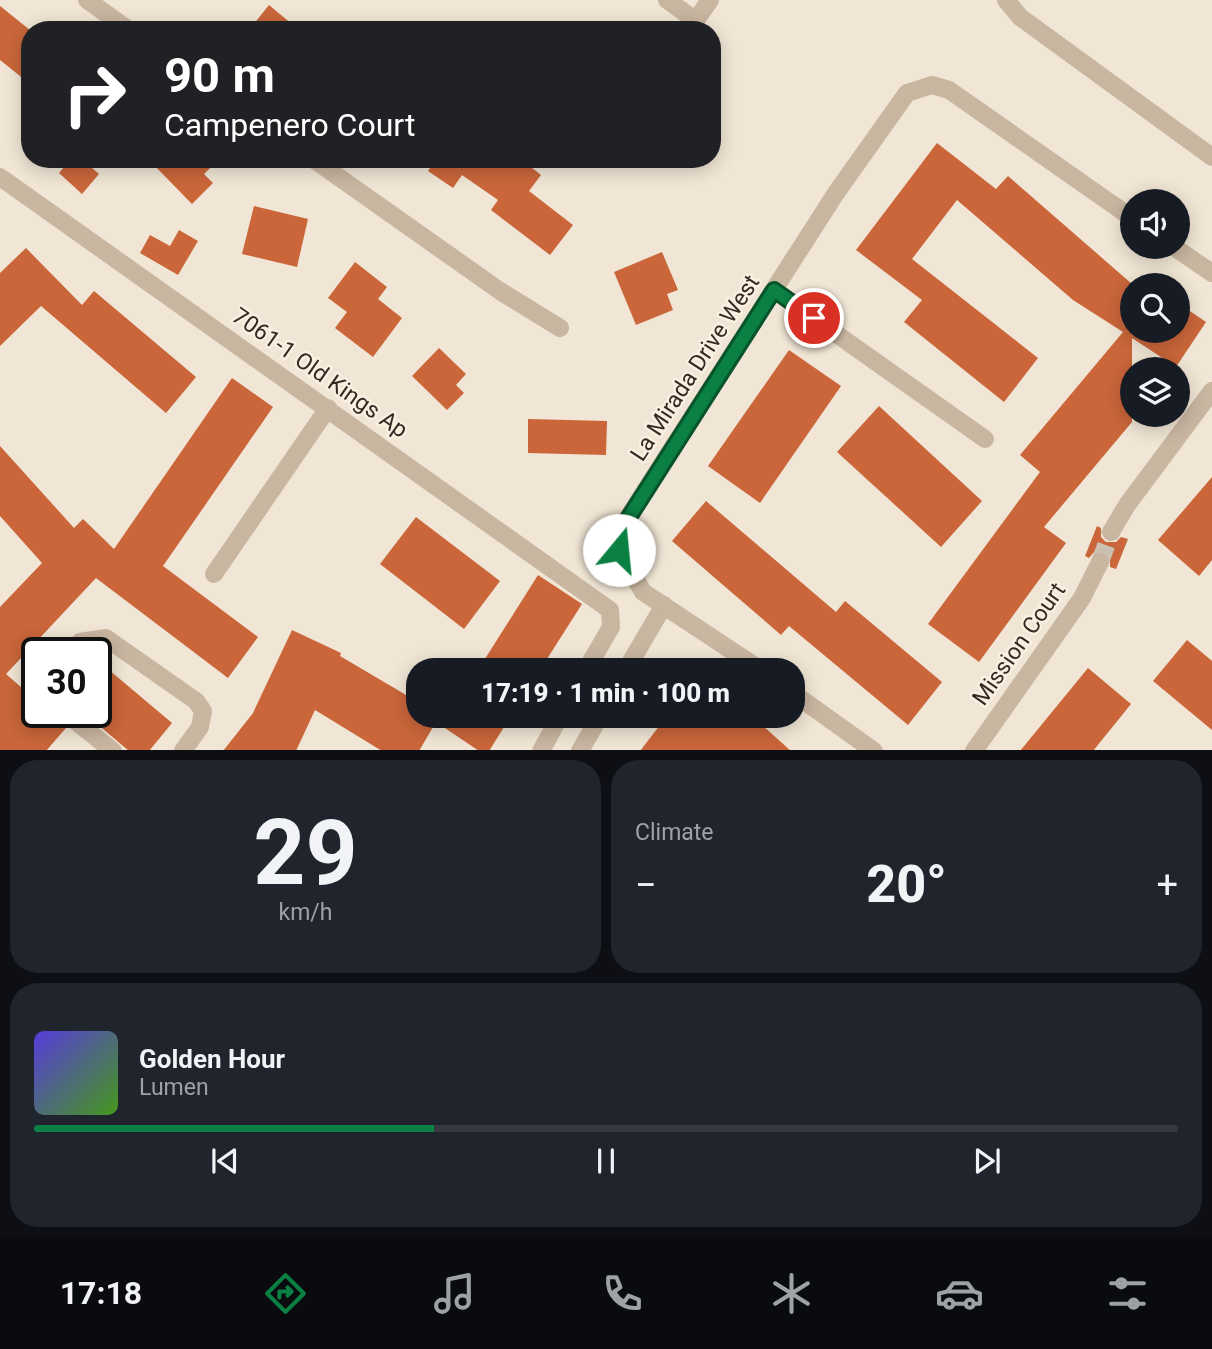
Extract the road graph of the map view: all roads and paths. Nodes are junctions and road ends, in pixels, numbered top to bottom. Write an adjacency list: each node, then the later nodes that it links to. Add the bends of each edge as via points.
1 (87, 0): 5 (street)
2 (667, 0): 6 (street)
3 (710, 0): 7 (street)
4 (1006, 0): 8 (street, via 1020,17)
5 (116, 21)
6 (688, 21)
7 (695, 21)
8 (1212, 157)
9 (326, 168): 15 (street)
10 (0, 177): 17 (street, 7061-1 Old Kings Ap)
11 (1120, 210): 14 (street, La Mirada Drive West, via 949,90 932,85 907,93)
12 (1190, 258): 13 (street)
13 (1212, 273)
14 (774, 290): 18 (street); 22 (street, La Mirada Drive West, via 624,525 619,550 643,592)
15 (559, 328)
16 (1212, 391): 19 (street)
17 (328, 408): 21 (street); 24 (street, 7061-1 Old Kings Ap, via 610,610 611,627)
18 (985, 439)
19 (1111, 533)
20 (1100, 562): 36 (street, Mission Court, via 1082,598)
21 (214, 574)
22 (664, 605): 25 (street); 26 (street, La Mirada Drive West)
23 (112, 642): 32 (street, via 197,701 203,711 200,727)
24 (593, 658)
25 (633, 658)
26 (743, 658)
27 (805, 702): 35 (street)
28 (81, 728): 31 (street)
29 (554, 728): 33 (street)
30 (593, 728): 34 (street)
31 (102, 748)
32 (184, 750)
33 (542, 750)
34 (581, 750)
35 (873, 750)
36 (975, 750)

